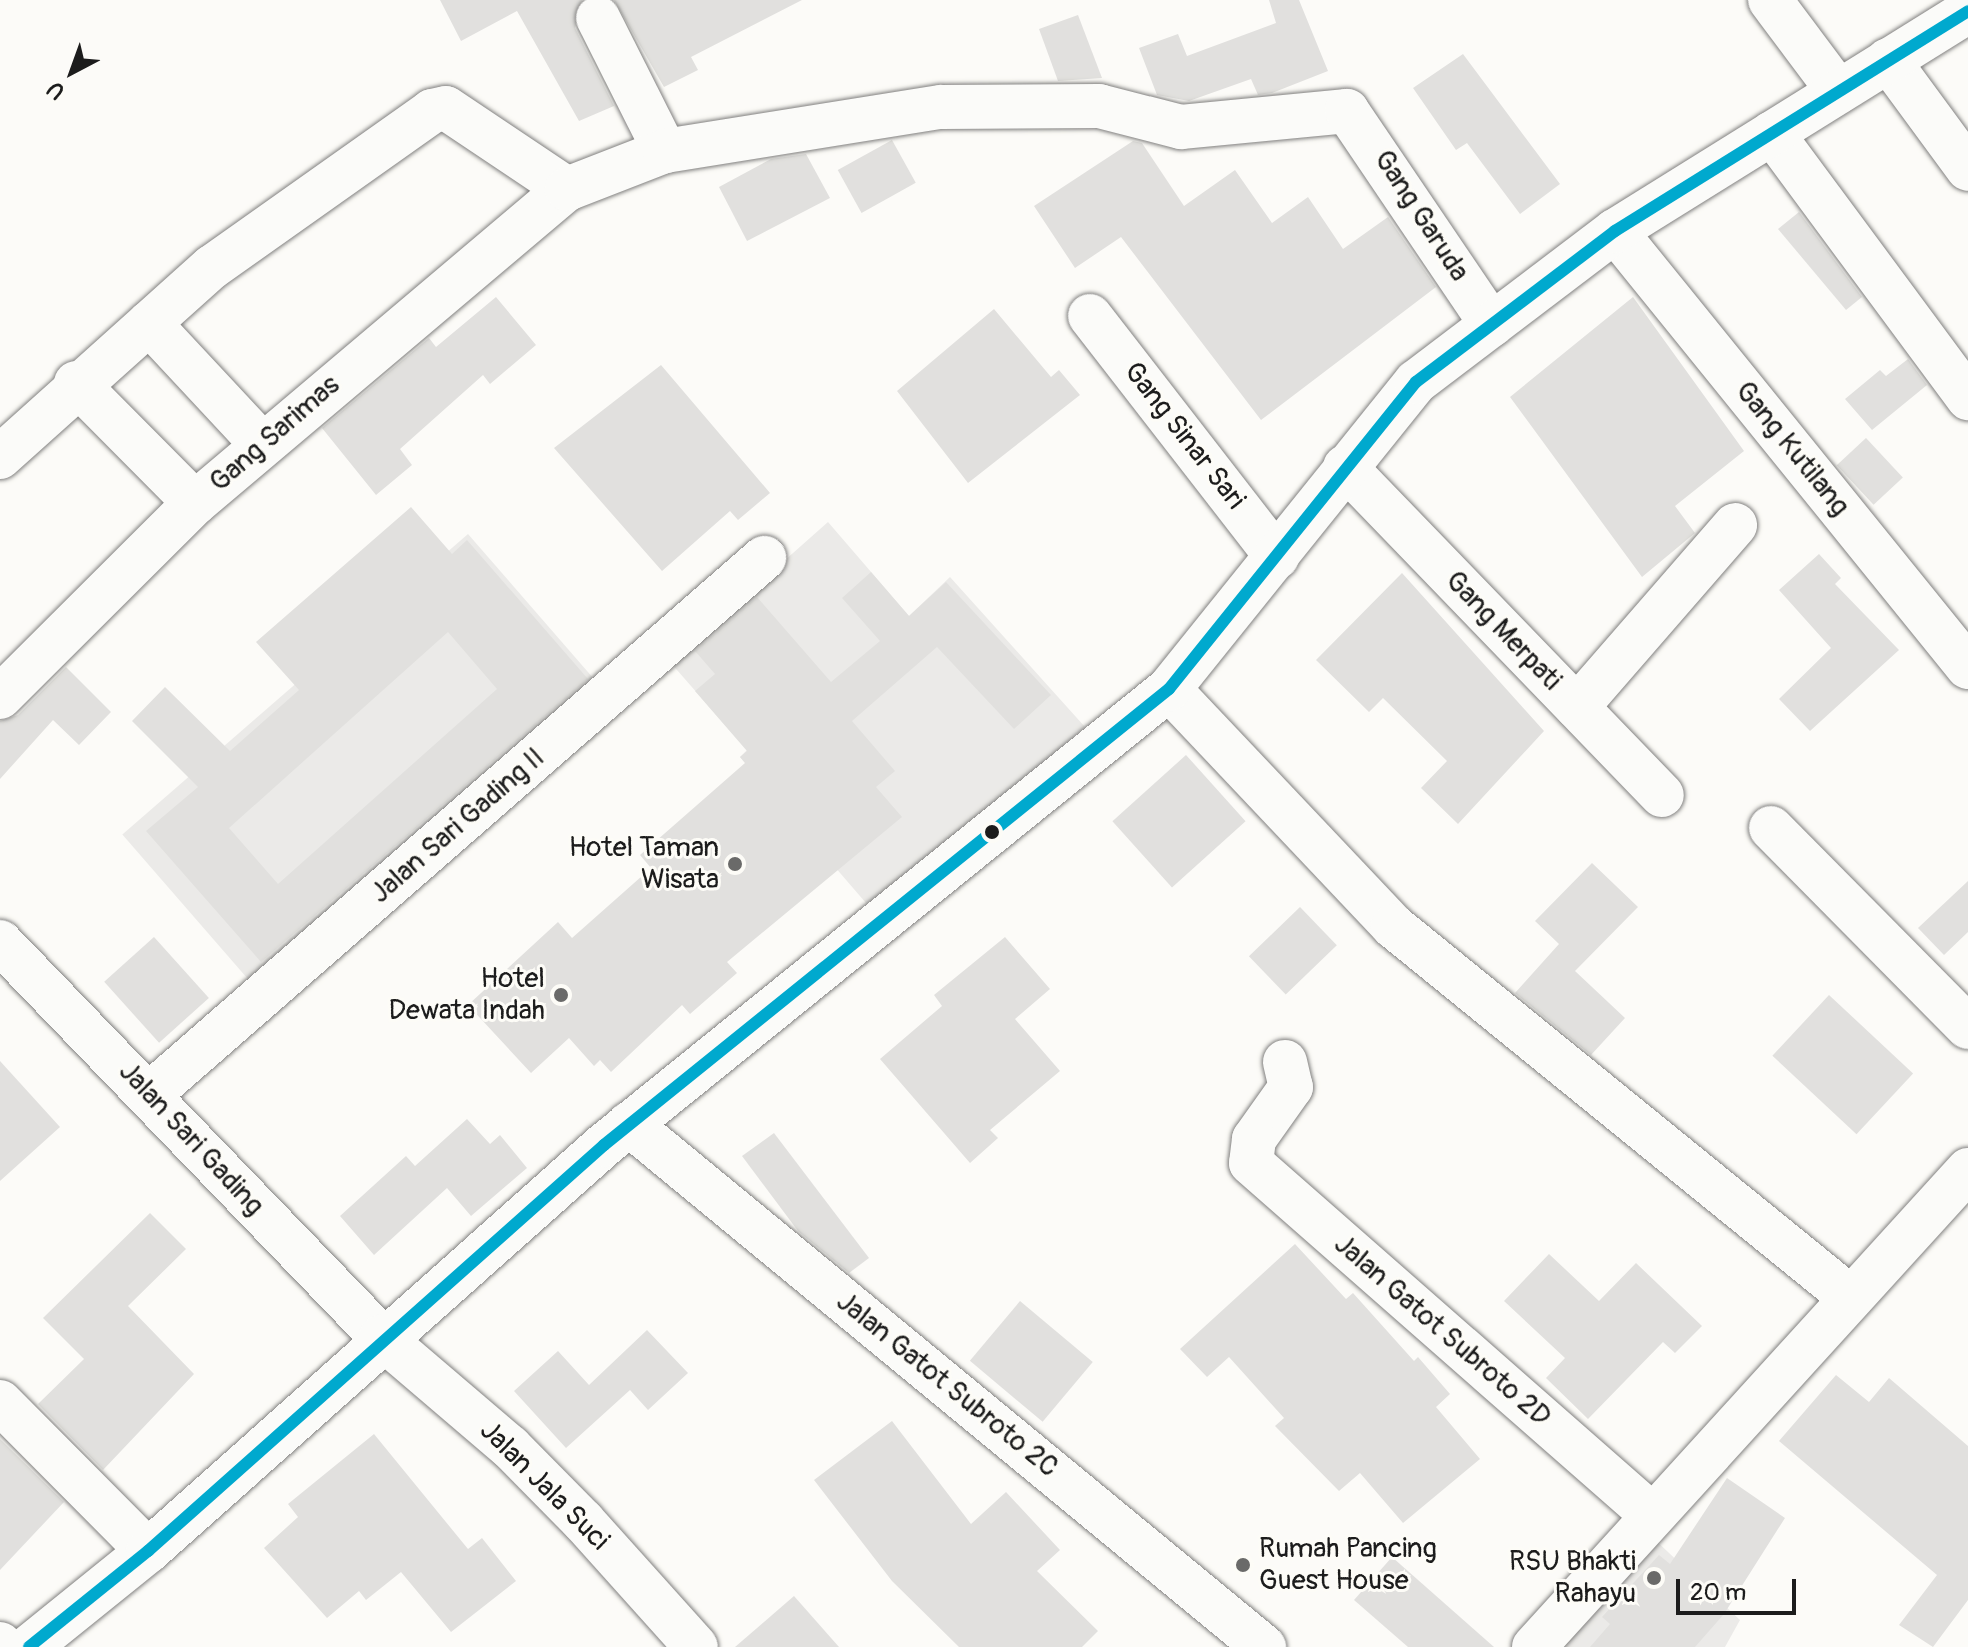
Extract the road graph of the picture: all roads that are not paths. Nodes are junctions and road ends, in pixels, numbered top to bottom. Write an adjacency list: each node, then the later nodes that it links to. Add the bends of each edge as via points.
1 (1770, 0): 5 (street)
2 (1968, 11): 4 (street)
3 (598, 18): 8 (street)
4 (1888, 60): 5 (street); 9 (street)
5 (1838, 91): 7 (street)
6 (1347, 111): 8 (street, Gang Sarimas, via 1181,127 1099,106 941,107); 14 (street, Gang Garuda)
7 (1772, 133): 11 (street); 16 (street)
8 (665, 151): 10 (street, Gang Sarimas)
9 (1968, 169)
10 (567, 189): 13 (street, via 446,108 432,111 212,267); 17 (street, Gang Sarimas)
11 (1615, 231): 14 (street); 24 (street, Gang Kutilang)
12 (1090, 316): 22 (street, Gang Sinar Sari)
13 (149, 323): 15 (street); 17 (street)
14 (1492, 325): 19 (street, via 1416,382)
15 (76, 383): 18 (street); 20 (street)
16 (1968, 398)
17 (262, 444): 20 (street, Gang Sarimas)
18 (0, 457)
19 (1345, 467): 22 (street); 27 (street, Gang Merpati)
20 (195, 503): 26 (street, Gang Sarimas)
21 (1735, 525): 27 (street)
22 (1277, 557): 25 (street)
23 (764, 558): 33 (street, Jalan Sari Gading II)
24 (1968, 667)
25 (1169, 689): 34 (street); 36 (street, via 1393,926)
26 (0, 697)
27 (1577, 707): 28 (street, Gang Merpati)
28 (1662, 795)
29 (1771, 828): 31 (street)
30 (0, 942): 33 (street, Jalan Sari Gading)
31 (1968, 1027)
32 (1285, 1062): 39 (street, Jalan Gatot Subroto 2D, via 1287,1098 1254,1139 1250,1156 1258,1170)
33 (151, 1093): 37 (street, Jalan Sari Gading)
34 (629, 1124): 37 (street); 43 (street, Jalan Gatot Subroto 2C)
35 (1968, 1170): 36 (street)
36 (1851, 1298): 39 (street)
37 (381, 1337): 40 (street); 42 (street, Jalan Jala Suci, via 510,1447)
38 (0, 1402): 40 (street)
39 (1652, 1515): 44 (street)
40 (148, 1551): 41 (street)
41 (29, 1647)
42 (696, 1647)
43 (1264, 1647)
44 (1534, 1647)

